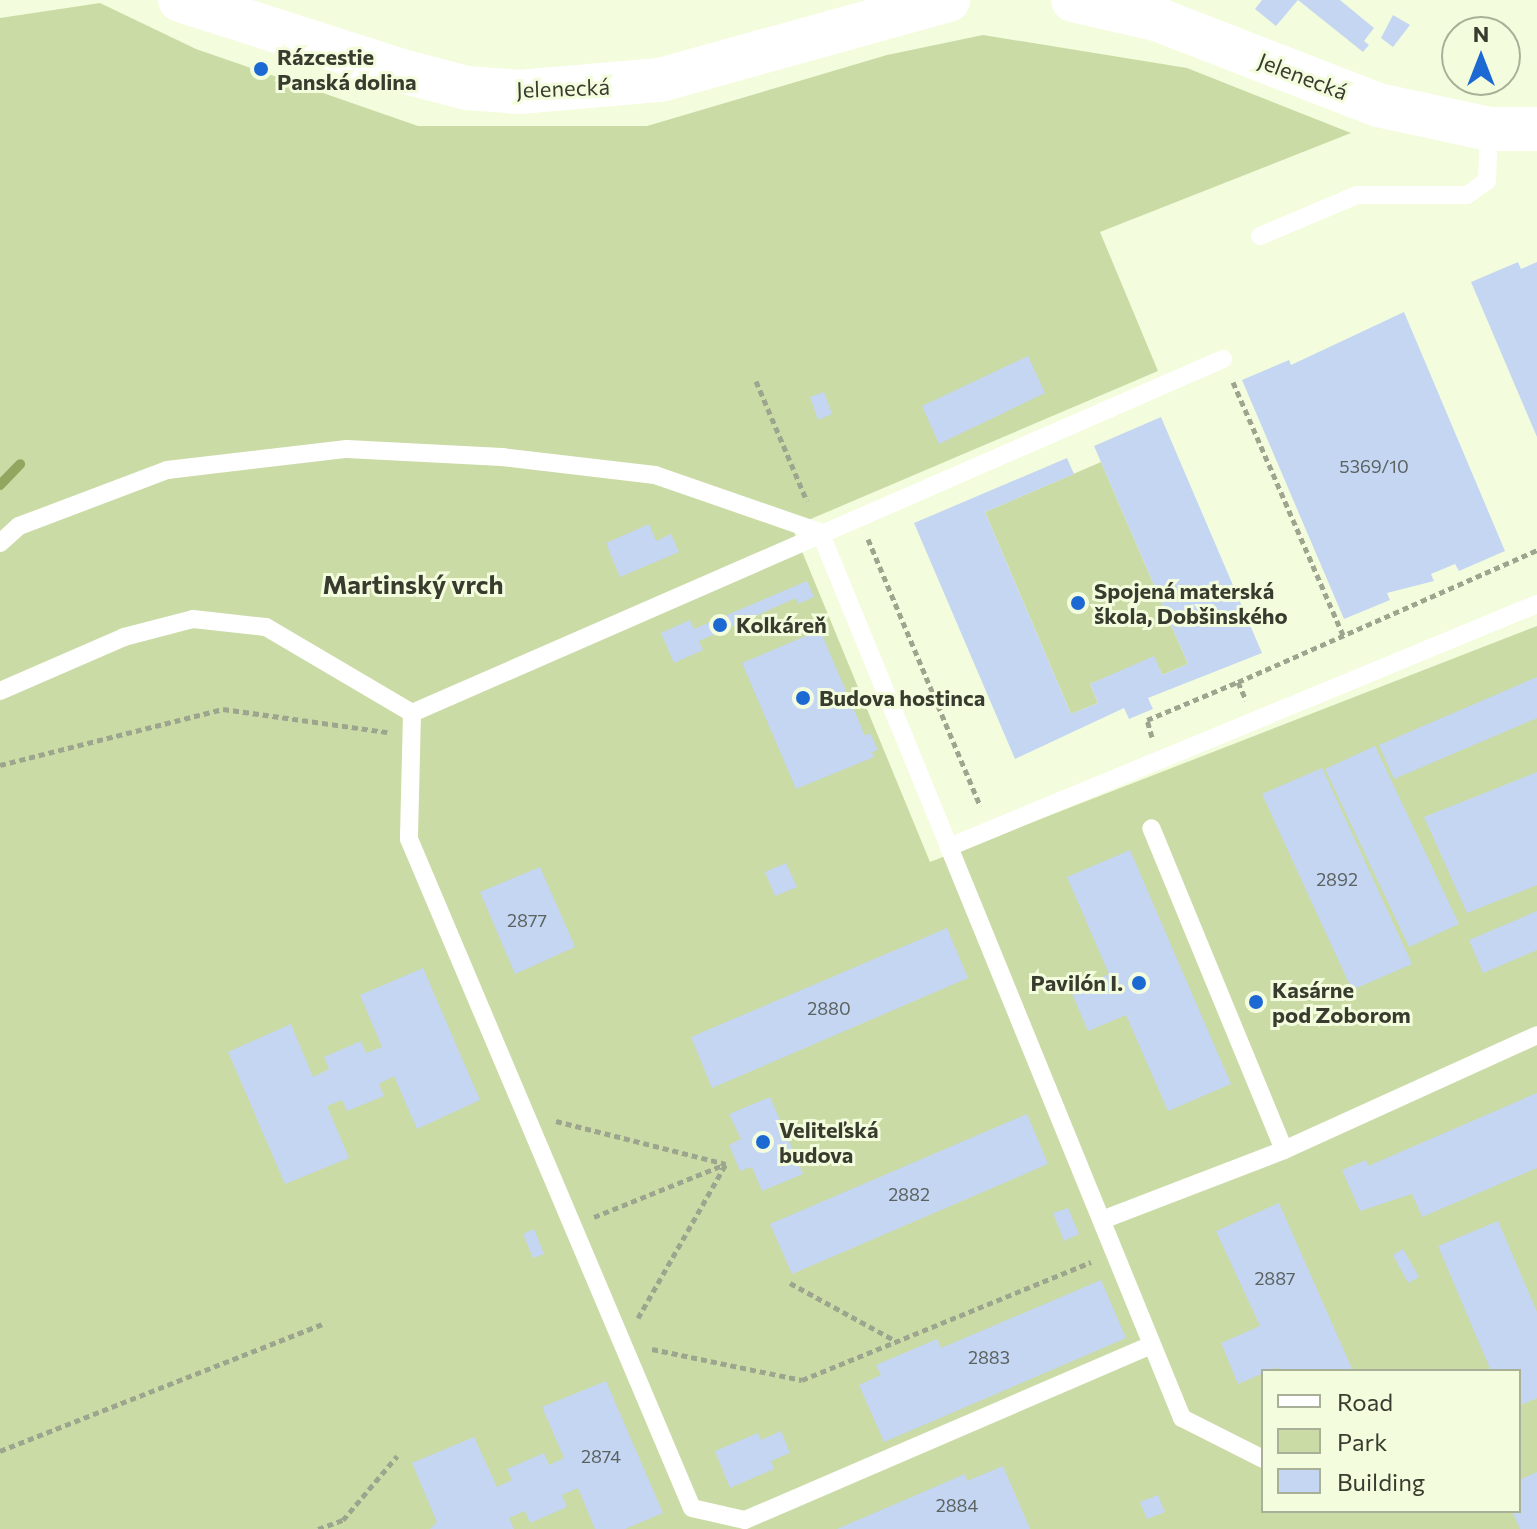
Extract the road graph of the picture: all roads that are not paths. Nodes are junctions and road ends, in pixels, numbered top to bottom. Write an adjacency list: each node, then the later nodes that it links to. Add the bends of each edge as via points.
1 (180, 0): 2 (street, Jelenecká, via 402,71 467,88 519,92 660,80)
2 (948, 0)
3 (1073, 0): 4 (street, Jelenecká, via 1159,20 1378,105)
4 (1489, 129): 5 (street, Jelenecká); 6 (lane, via 1487,181 1467,195 1357,195)
5 (1537, 129)
6 (1260, 236)
7 (1223, 359): 8 (lane)
8 (820, 532): 9 (lane, via 655,475 502,457 347,449 167,470 19,526); 12 (lane); 14 (lane)
9 (0, 543)
10 (1537, 604): 14 (lane)
11 (0, 691): 12 (lane, via 124,637 193,619 266,627)
12 (412, 713): 18 (lane, via 409,839 692,1508 745,1520)
13 (1151, 828): 16 (lane)
14 (949, 847): 17 (lane)
15 (1537, 1035): 16 (lane)
16 (1284, 1150): 17 (lane)
17 (1102, 1220): 18 (lane)
18 (1149, 1346): 19 (lane, via 1182,1418)
19 (1261, 1458)

